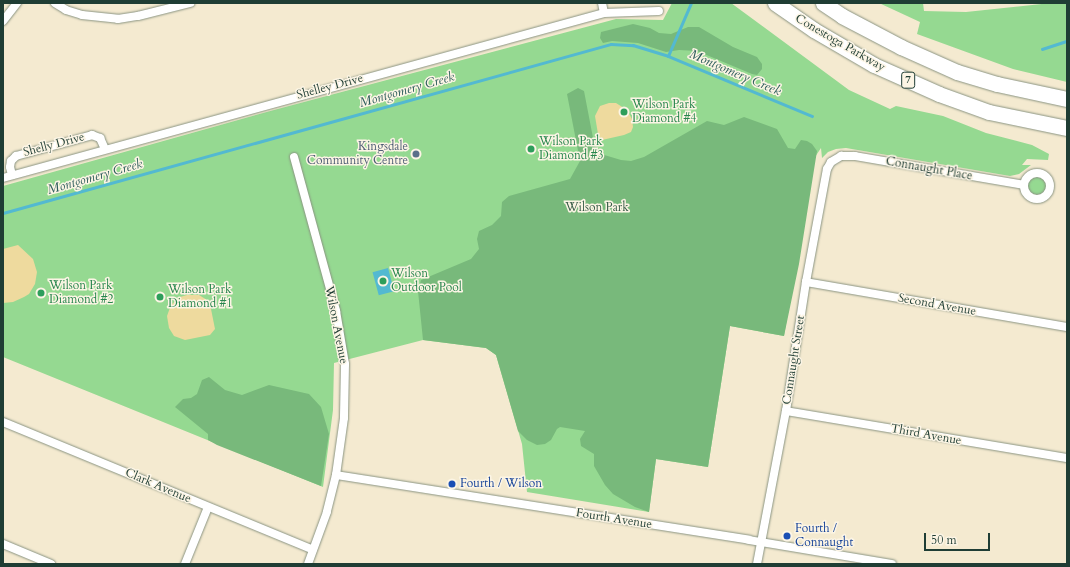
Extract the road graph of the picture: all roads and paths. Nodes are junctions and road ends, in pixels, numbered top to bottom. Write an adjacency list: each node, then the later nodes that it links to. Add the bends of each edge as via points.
1 (17, 3): 9 (street)
2 (55, 3): 3 (street, via 82,15 118,19)
3 (190, 3)
4 (602, 3): 8 (street)
5 (775, 3): 11 (highway, Conestoga Parkway / 7, via 814,30 874,65 939,94 989,112)
6 (823, 3): 10 (highway, Conestoga Parkway / 7, via 901,47 957,72)
7 (659, 11): 8 (street, Shelley Drive)
8 (604, 12): 12 (street, Shelley Drive)
9 (3, 21)
10 (1063, 99)
11 (1061, 127)
12 (105, 149): 15 (street, Shelley Drive); 15 (street, Shelly Drive, via 100,138 92,135 16,156 11,161)
13 (294, 157): 23 (street, Wilson Avenue, via 336,311 343,349 344,418)
14 (835, 159): 17 (street, Connaught Place, via 846,155 855,156); 18 (street, Connaught Street, via 827,169)
15 (12, 175): 16 (street, Shelley Drive)
16 (3, 178)
17 (1024, 185)
18 (806, 282): 19 (street, Second Avenue); 20 (street, Connaught Street)
19 (1067, 327)
20 (786, 411): 22 (street, Third Avenue); 25 (street, Connaught Street)
21 (3, 422): 24 (street, Clark Avenue)
22 (1067, 458)
23 (336, 475): 25 (street, Fourth Avenue); 27 (street, Wilson Avenue, via 327,512)
24 (208, 506): 27 (street, Clark Avenue); 29 (street)
25 (761, 542): 31 (street, Connaught Street); 32 (street, Fourth Avenue)
26 (3, 544): 28 (street)
27 (313, 550): 30 (street, Wilson Avenue)
28 (51, 564)
29 (185, 564)
30 (308, 564)
31 (758, 564)
32 (892, 564)

